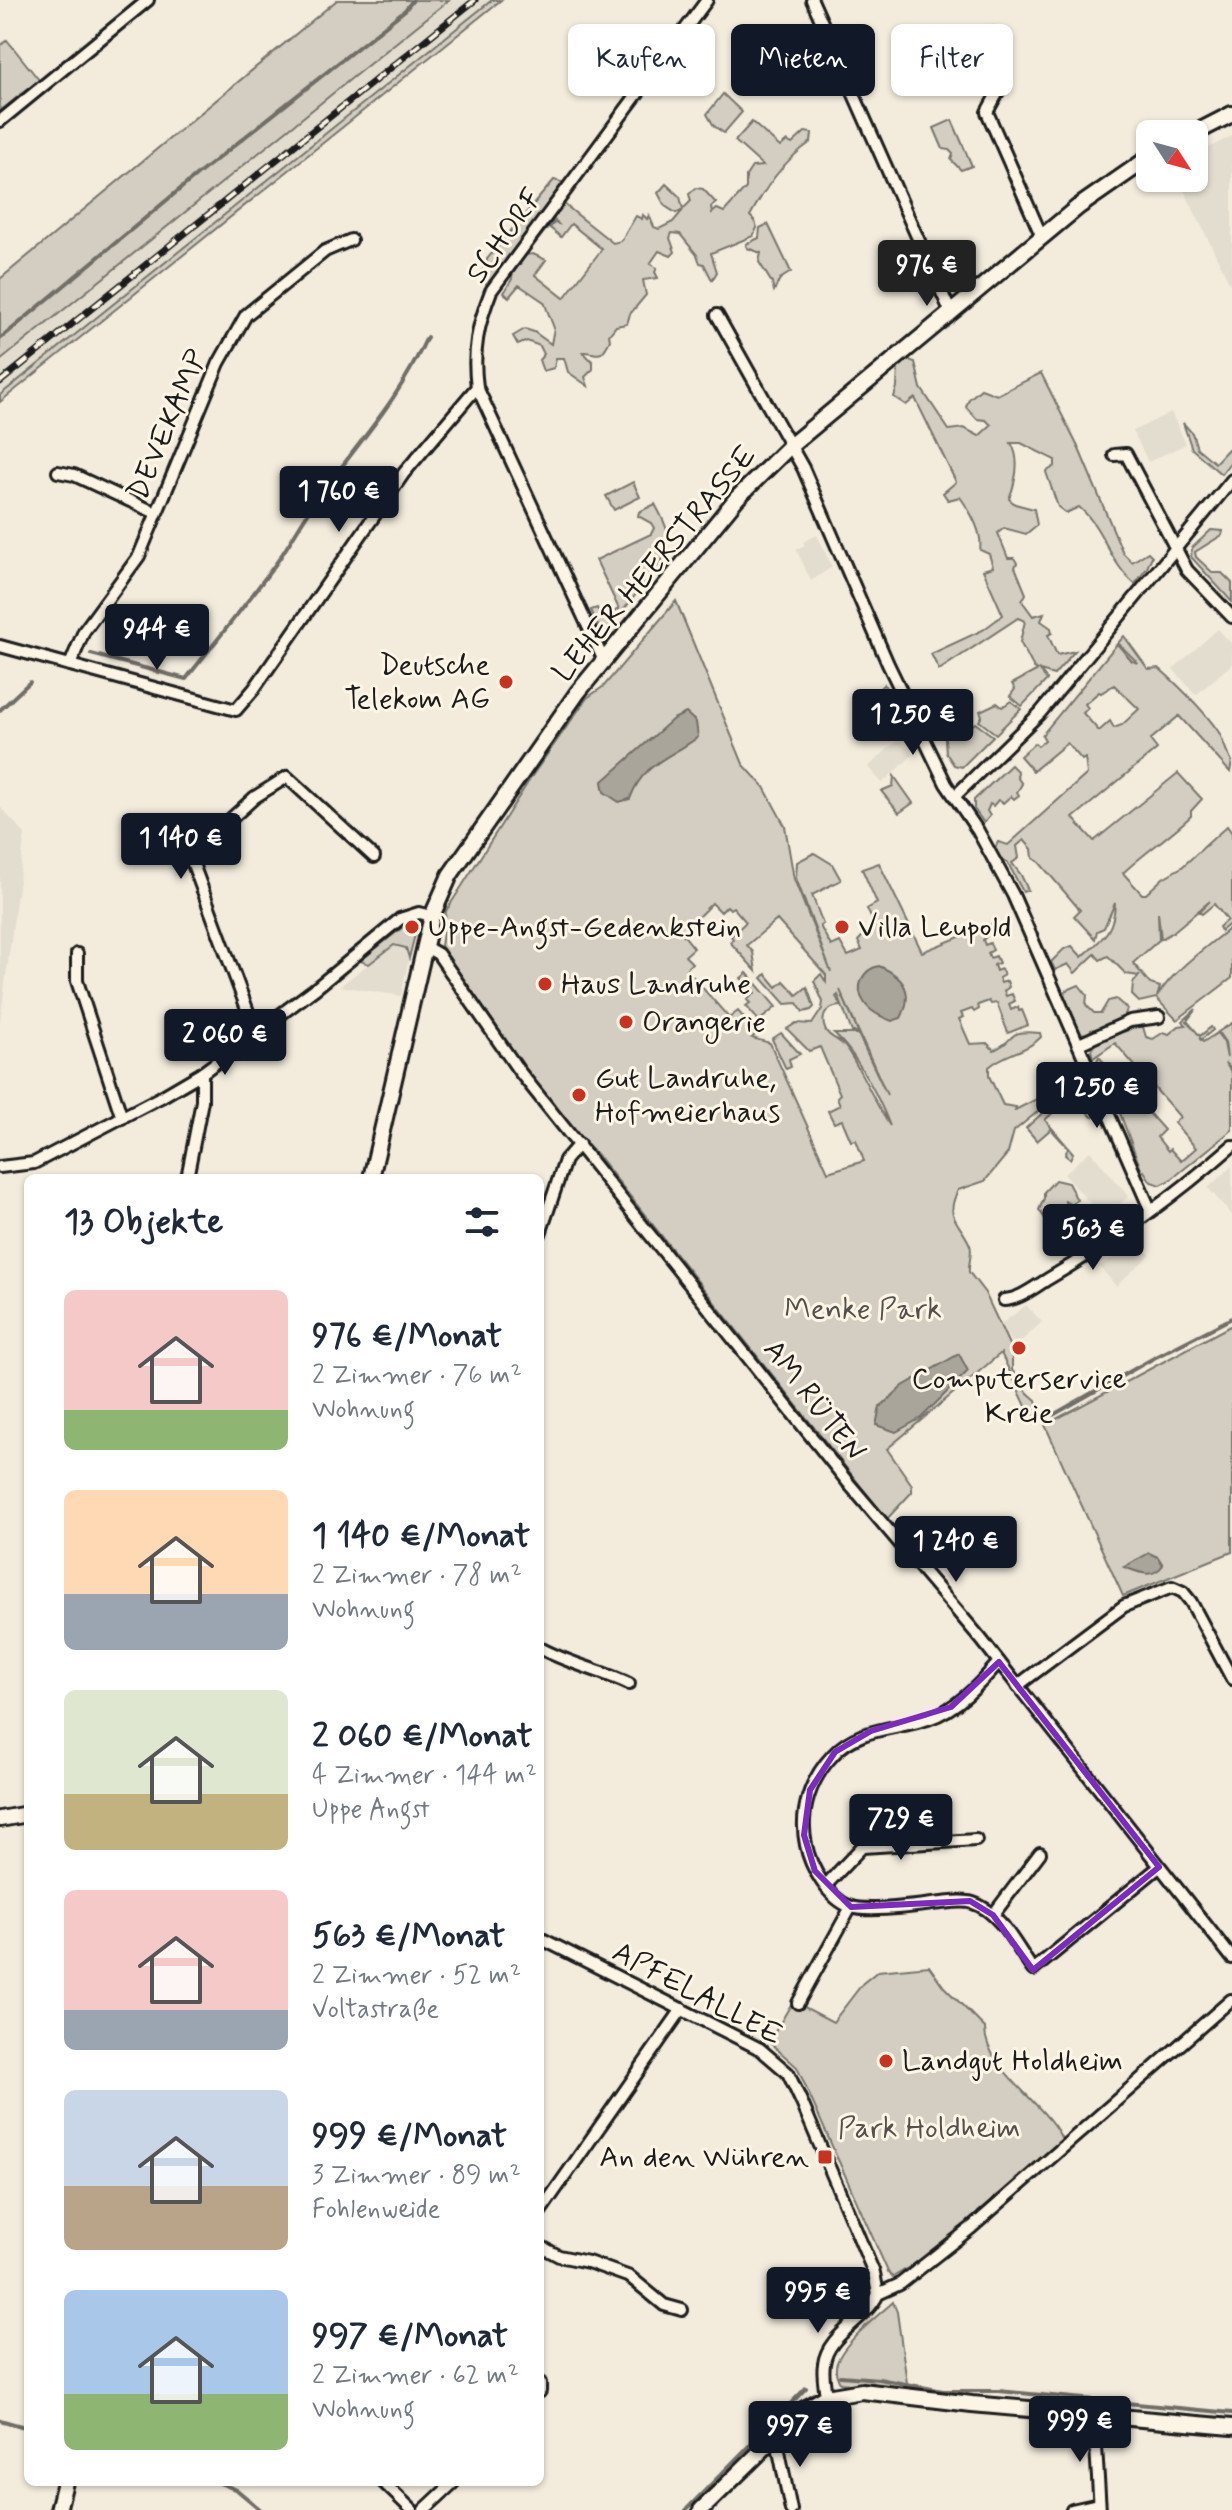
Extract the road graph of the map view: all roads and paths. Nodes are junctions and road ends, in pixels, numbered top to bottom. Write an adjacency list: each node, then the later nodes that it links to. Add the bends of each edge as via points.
1 (148, 0): 6 (street)
2 (707, 0): 13 (street, SCHORF, via 491,291 477,329)
3 (812, 0): 11 (street)
4 (996, 96): 9 (street, via 987,112)
5 (1232, 114): 7 (main road)
6 (0, 121)
7 (1208, 126)
8 (1136, 167): 9 (main road, LEHER HEERSTRASSE)
9 (1042, 237): 11 (main road, LEHER HEERSTRASSE)
10 (351, 240): 18 (street, DEVEKAMP, via 325,251 246,315 219,363)
11 (951, 313): 14 (main road, LEHER HEERSTRASSE)
12 (717, 315): 14 (street)
13 (477, 387): 22 (street, SCHORF); 23 (street, via 404,473 236,710)
14 (789, 447): 22 (main road, LEHER HEERSTRASSE, via 737,498); 24 (street, via 918,729)
15 (1114, 455): 19 (street, via 1126,454)
16 (58, 472): 18 (street)
17 (1232, 480): 19 (street)
18 (156, 513): 23 (street, DEVEKAMP, via 139,556 84,631)
19 (1175, 550): 20 (street); 24 (street, via 1040,713)
20 (1232, 617)
21 (0, 646): 23 (street)
22 (604, 661): 26 (main road, LEHER HEERSTRASSE, via 450,875)
23 (70, 665)
24 (955, 796): 31 (street, via 1013,895)
25 (374, 857): 30 (street, via 287,777 255,797 190,856)
26 (432, 916): 27 (main road, LEHER HEERSTRASSE); 30 (street, via 419,913 400,919)
27 (424, 946): 34 (street, AM RÜTEN, via 438,954 519,1071); 38 (main road, LEHER HEERSTRASSE)
28 (77, 954): 33 (street, via 77,981)
29 (1159, 1017): 31 (street, via 1130,1021)
30 (256, 1033): 32 (street)
31 (1079, 1044): 39 (street)
32 (202, 1073): 33 (street); 37 (street)
33 (122, 1118): 36 (street, via 34,1163)
34 (579, 1144): 40 (street, via 565,1160); 43 (street, AM RÜTEN, via 850,1485)
35 (1232, 1146): 39 (street)
36 (0, 1167)
37 (188, 1174)
38 (372, 1174)
39 (1150, 1209): 41 (street, via 1082,1259 1021,1296)
40 (544, 1222)
41 (1004, 1300)
42 (544, 1650): 45 (street)
43 (999, 1662): 46 (street, AM RÜTEN); 52 (street, via 951,1707 929,1719 856,1737 819,1771 804,1811 804,1835 815,1871)
44 (1232, 1679): 46 (street, via 1191,1602 1172,1587 1124,1606)
45 (629, 1684)
46 (1017, 1686): 51 (street, AM RÜTEN)
47 (24, 1815): 48 (main road)
48 (0, 1819)
49 (976, 1840): 52 (street, via 862,1847)
50 (1040, 1853): 54 (street)
51 (1159, 1867): 54 (street, via 1033,1970); 56 (street, AM RÜTEN)
52 (826, 1885): 53 (street)
53 (851, 1907): 54 (street, via 970,1901); 58 (street)
54 (993, 1915)
55 (544, 1940): 59 (street, APFELALLEE)
56 (1232, 1958)
57 (1231, 2000): 62 (street, via 971,2228 900,2284)
58 (798, 2003)
59 (682, 2009): 60 (street); 62 (street, APFELALLEE, via 760,2049 788,2073 874,2273)
60 (544, 2206)
61 (544, 2248): 63 (street, via 630,2277 664,2305)
62 (878, 2294): 64 (street, via 872,2308 829,2349 824,2362)
63 (682, 2310)
64 (826, 2397): 65 (main road, via 874,2391); 67 (main road)
65 (1094, 2415): 66 (main road); 71 (street)
66 (1232, 2427)
67 (776, 2436): 75 (main road); 76 (street)
68 (64, 2486): 72 (main road)
69 (387, 2486): 73 (street)
70 (450, 2486): 74 (street)
71 (1099, 2507): 77 (street)
72 (58, 2510)
73 (412, 2510)
74 (424, 2510)
75 (701, 2510)
76 (791, 2510)
77 (1072, 2510)

